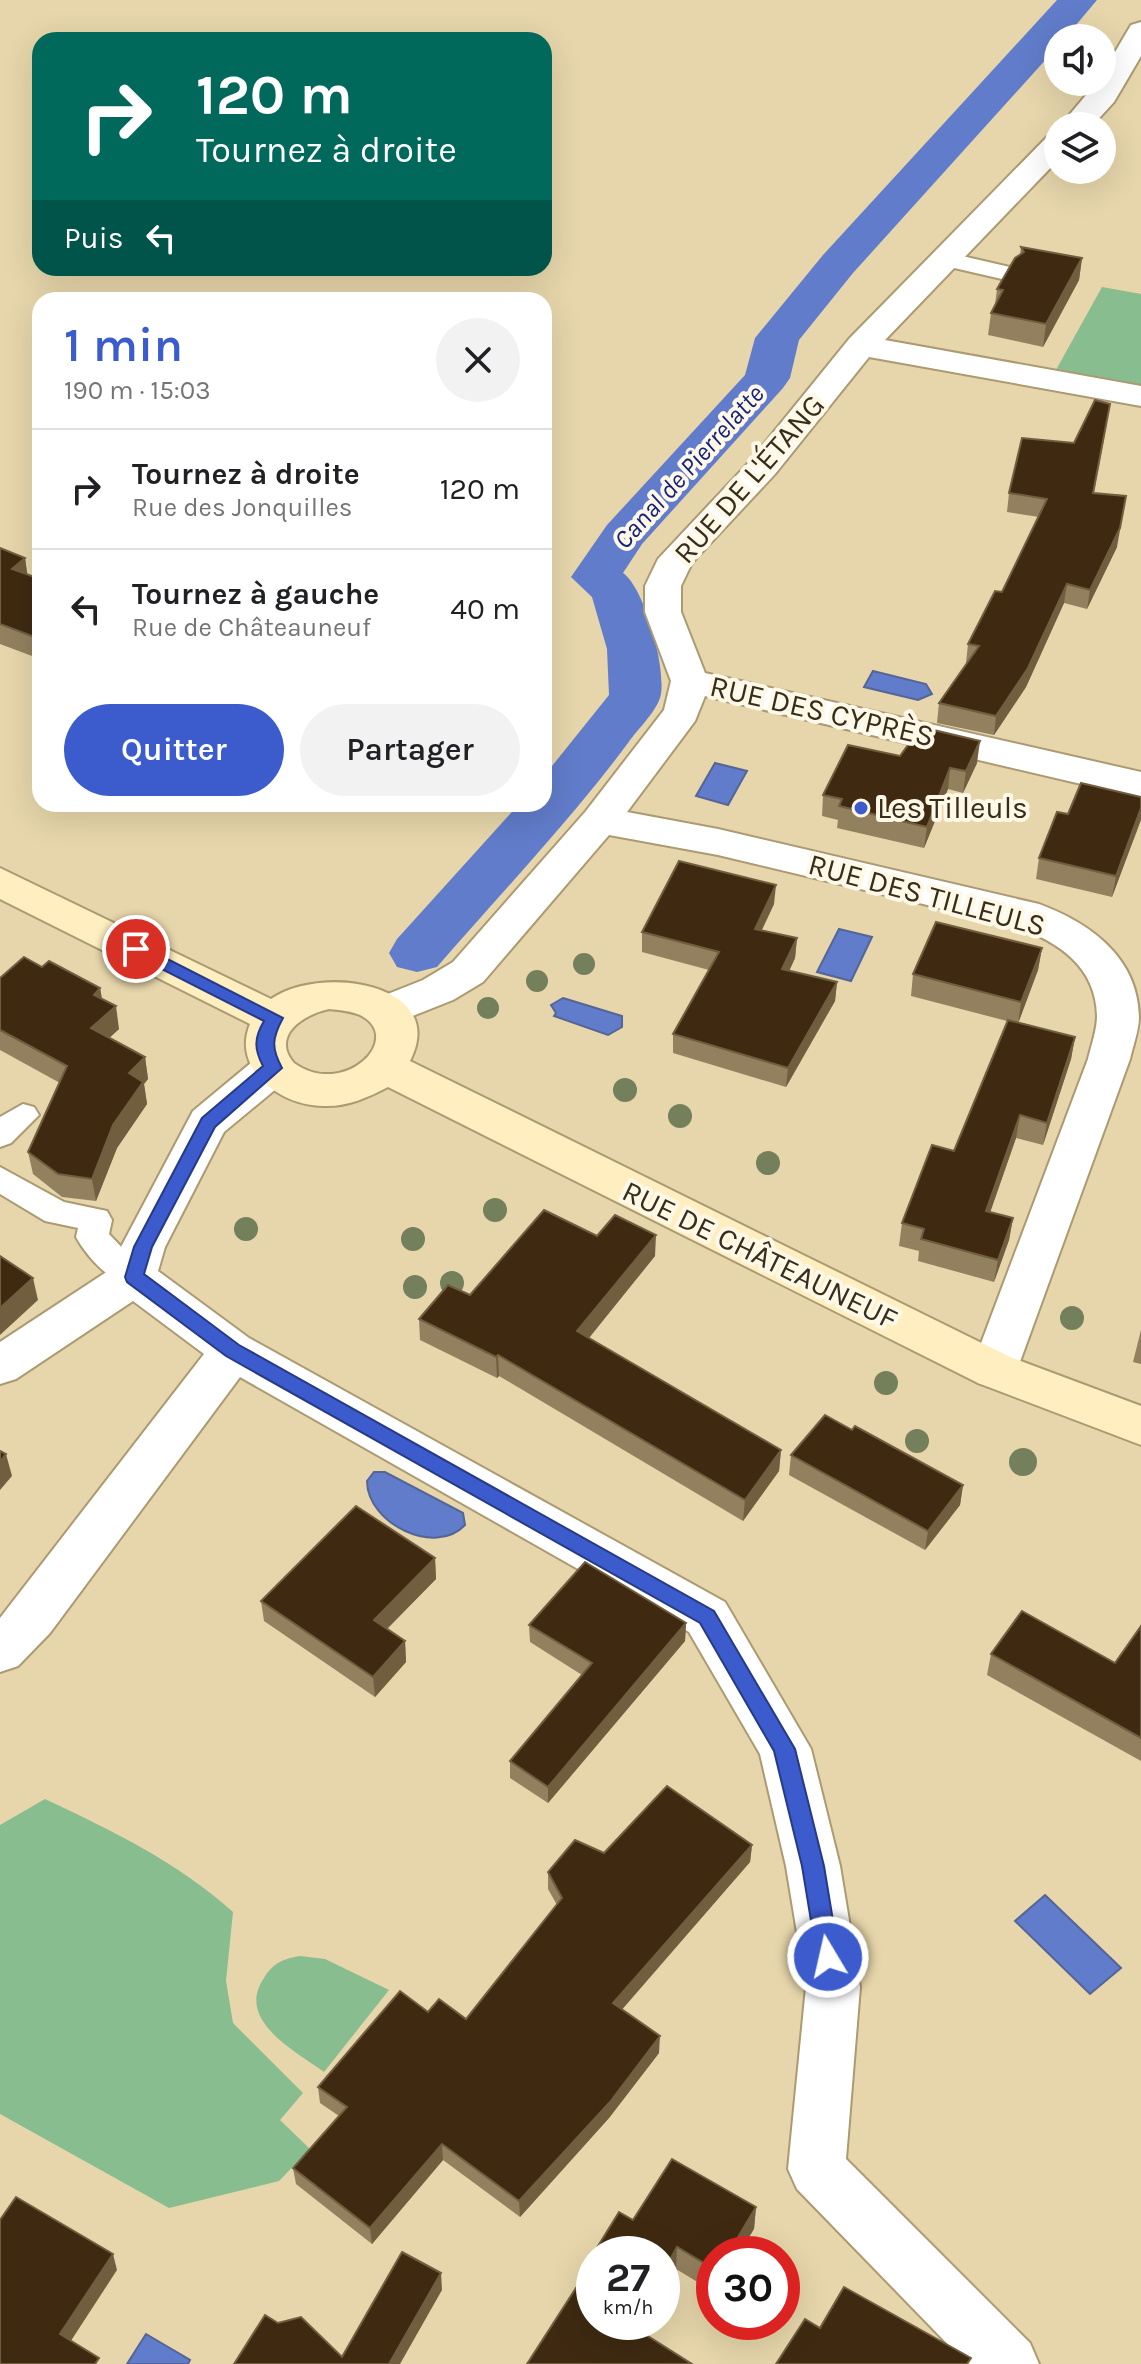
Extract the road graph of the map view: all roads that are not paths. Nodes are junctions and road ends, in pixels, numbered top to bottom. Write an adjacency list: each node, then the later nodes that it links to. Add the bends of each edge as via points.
1 (1141, 31): 2 (street, via 1104,96)
2 (1089, 112)
3 (1044, 157): 4 (street, RUE DE L'ÉTANG)
4 (945, 259): 5 (lane); 6 (street, RUE DE L'ÉTANG)
5 (1006, 273)
6 (861, 346): 7 (street); 8 (street, RUE DE L'ÉTANG, via 763,467 676,559 663,586 663,612)
7 (1141, 396)
8 (690, 681): 9 (street, RUE DES CYPRÈS); 10 (street, via 682,712)
9 (1141, 785)
10 (600, 820): 12 (street, via 468,972); 20 (street, RUE DES TILLEULS, via 718,842 1025,914 1073,937 1108,969 1118,1017 1109,1059)
11 (0, 882): 13 (main road)
12 (385, 1011): 13 (main road, via 370,1001 329,994 289,1006); 15 (main road, via 399,1038)
13 (274, 1018): 14 (main road, via 264,1052)
14 (273, 1068): 15 (main road, via 290,1082 314,1090 342,1089); 17 (street, via 208,1122 149,1234)
15 (387, 1068): 20 (main road, RUE DE CHÂTEAUNEUF)
16 (0, 1179): 17 (lane, via 56,1212 96,1220 92,1237)
17 (134, 1277): 18 (street); 19 (street)
18 (233, 1351): 22 (street, via 32,1618); 23 (street, via 707,1617 785,1749 813,1866 833,1987 817,2169)
19 (0, 1366)
20 (994, 1370): 21 (main road, RUE DE CHÂTEAUNEUF)
21 (1141, 1426)
22 (0, 1651)
23 (1009, 2364)

